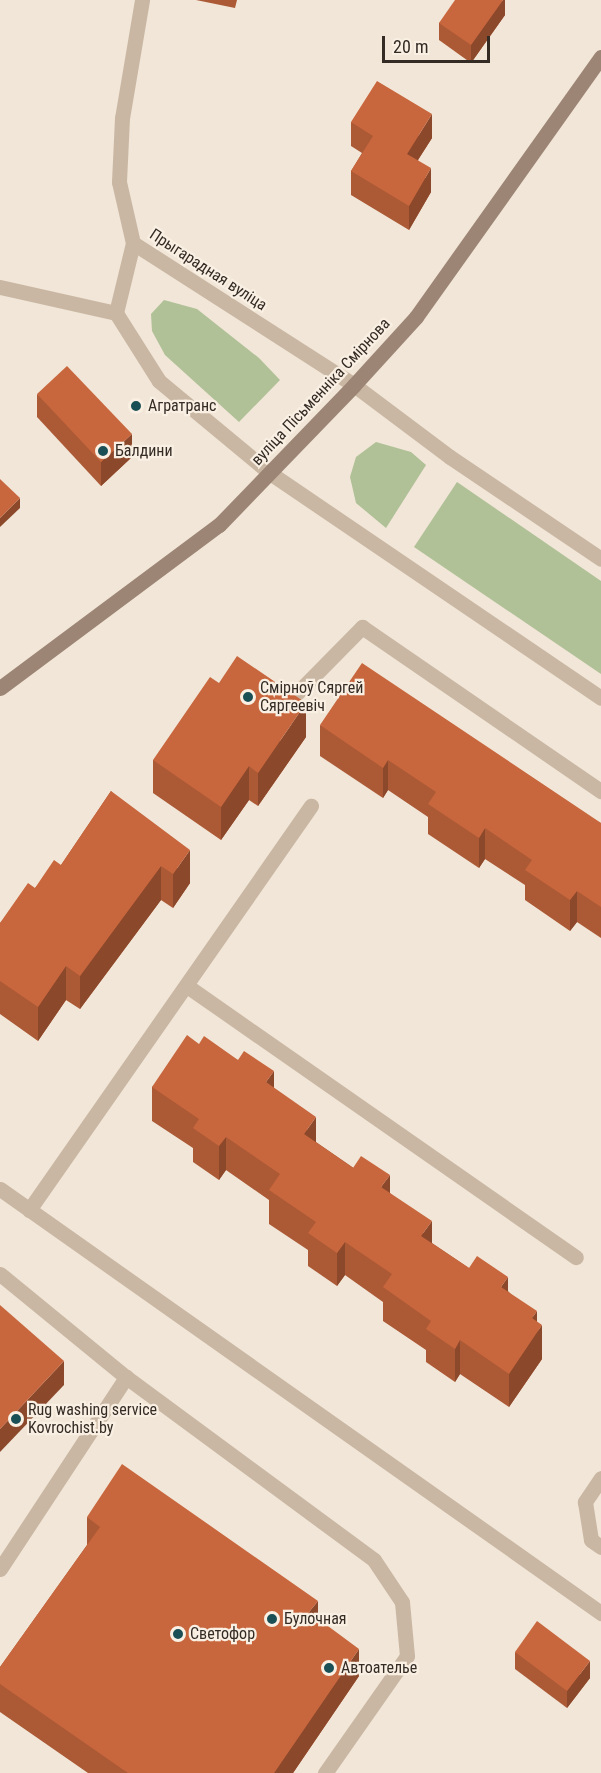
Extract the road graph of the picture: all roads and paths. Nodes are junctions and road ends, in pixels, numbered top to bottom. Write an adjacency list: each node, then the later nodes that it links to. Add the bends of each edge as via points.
1 (142, 0): 3 (street, via 122,118 119,182)
2 (601, 57): 6 (main road, вуліца Пісьменніка Смірнова, via 416,317)
3 (133, 243): 5 (street, Прыгарадная вуліца); 6 (street, Прыгарадная вуліца)
4 (0, 286): 5 (street)
5 (116, 313): 7 (street, via 159,381)
6 (354, 385): 7 (main road, вуліца Пісьменніка Смірнова); 8 (street, Прыгарадная вуліца, via 450,457)
7 (270, 473): 9 (main road, вуліца Пісьменніка Смірнова, via 219,525); 11 (street)
8 (601, 559)
9 (0, 688)
10 (297, 693): 12 (street, via 362,627)
11 (601, 698)
12 (601, 791)
13 (311, 806): 14 (street)
14 (187, 986): 16 (street); 17 (street)
15 (0, 1190): 16 (street)
16 (29, 1210): 23 (street)
17 (576, 1257)
18 (0, 1274): 19 (street)
19 (126, 1377): 22 (street); 24 (street, via 374,1560 402,1602 407,1656)
20 (601, 1478): 21 (street, via 585,1502 591,1540)
21 (601, 1547)
22 (0, 1569)
23 (601, 1613)
24 (325, 1773)

